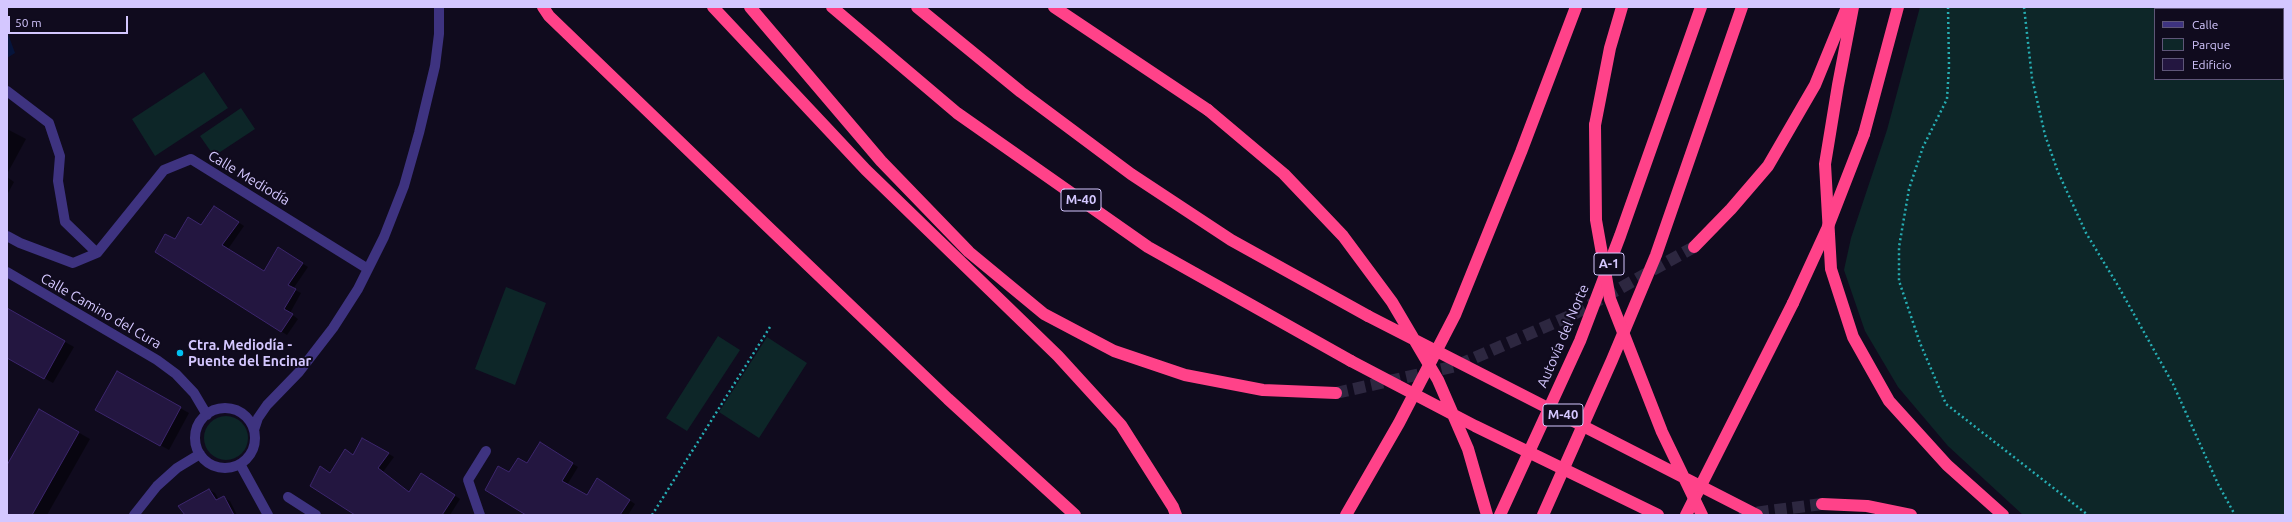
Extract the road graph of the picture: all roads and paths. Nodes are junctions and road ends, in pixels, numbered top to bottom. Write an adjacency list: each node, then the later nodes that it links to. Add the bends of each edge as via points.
1 (439, 7): 21 (street, via 435,66 419,133 404,186 384,238)
2 (543, 7): 39 (highway, via 948,399)
3 (713, 7): 40 (highway, via 866,170 1058,356 1121,425)
4 (750, 7): 24 (highway, via 881,161 970,252 1044,314 1114,350 1185,375 1263,390)
5 (832, 7): 45 (highway, M-40, bridge, via 957,113 1148,247 1351,361 1475,426)
6 (917, 7): 48 (highway, M-40, bridge, via 1021,92 1131,174 1231,240 1368,316)
7 (1054, 7): 42 (highway, bridge, via 1208,110 1284,174 1338,230 1392,302 1438,380 1468,449)
8 (1576, 7): 41 (highway, via 1455,315 1399,423)
9 (1622, 7): 47 (highway, bridge, via 1610,48 1595,125 1596,220 1610,299 1662,432)
10 (1701, 7): 43 (highway, Autovía del Norte / A-1, via 1580,341)
11 (1742, 7): 44 (highway, via 1656,255)
12 (1847, 7): 19 (highway, via 1815,85 1768,166)
13 (1854, 7): 50 (highway, via 1825,164 1831,269 1853,337 1889,401 1947,465)
14 (1898, 7): 46 (highway, bridge, via 1864,134 1827,229 1793,303)
15 (1948, 7): 51 (path, via 1949,66 1946,99 1922,147 1909,188 1899,247 1899,281 1920,343 1946,404)
16 (2024, 7): 52 (path, via 2032,78 2045,134 2058,172 2086,233 2173,384 2218,484)
17 (7, 90): 20 (street, via 49,123 60,156 58,181 66,222)
18 (7, 236): 20 (street, Calle Mediodía, via 73,263)
19 (1694, 247)
20 (97, 253): 21 (street, Calle Mediodía, via 164,170 191,159)
21 (368, 268): 25 (street, via 333,328 299,372)
22 (7, 272): 27 (street, Calle Camino del Cura, via 157,360 176,374 194,394)
23 (770, 327): 38 (path)
24 (1336, 393)
25 (267, 405): 26 (street, via 254,412); 28 (street)
26 (242, 413): 27 (street, via 218,409); 28 (street)
27 (207, 415): 30 (street, via 199,423 196,433 196,444)
28 (254, 430): 31 (street, via 255,443 250,455)
29 (486, 451): 37 (street, via 468,480)
30 (200, 454): 31 (street, via 208,463 218,467 230,468); 34 (street, via 177,468 157,486)
31 (240, 464): 35 (street)
32 (288, 497): 36 (street)
33 (1822, 504): 49 (highway, via 1867,506)
34 (134, 515)
35 (268, 515)
36 (316, 515)
37 (480, 515)
38 (652, 515)
39 (1075, 515)
40 (1176, 515)
41 (1346, 515)
42 (1487, 515)
43 (1500, 515)
44 (1543, 515)
45 (1658, 515)
46 (1686, 515)
47 (1702, 515)
48 (1758, 515)
49 (1911, 515)
50 (2003, 515)
51 (2088, 515)
52 (2235, 515)

